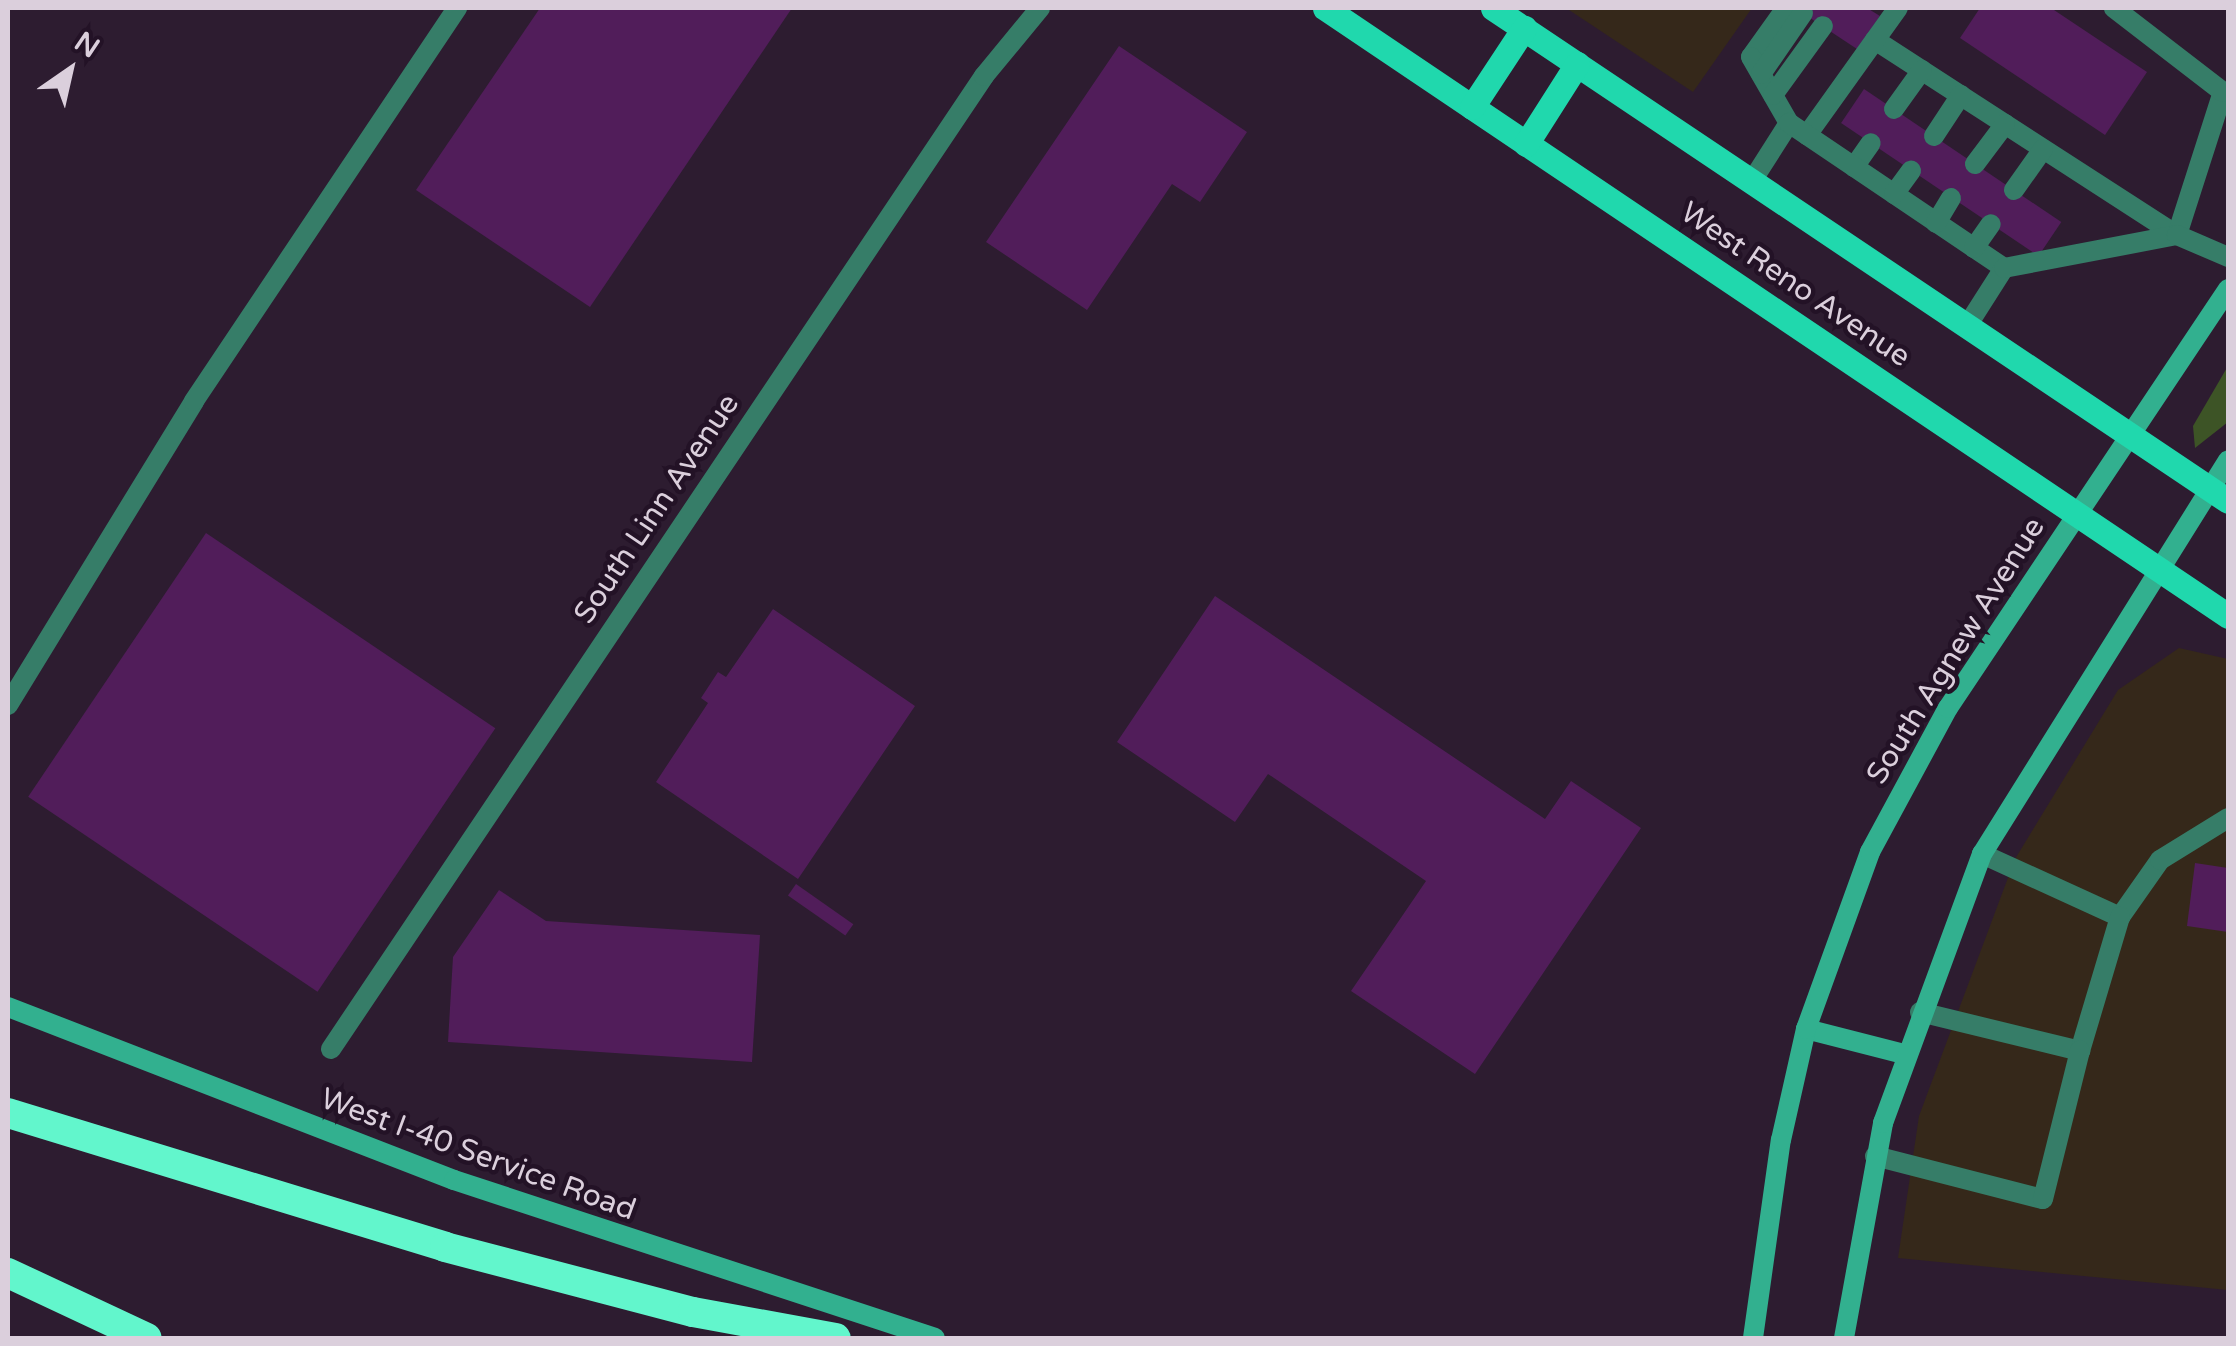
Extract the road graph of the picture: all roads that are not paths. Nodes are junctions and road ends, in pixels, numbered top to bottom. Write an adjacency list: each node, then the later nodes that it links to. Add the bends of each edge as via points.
1 (458, 8): 44 (street, via 194,401)
2 (1040, 8): 51 (street, South Linn Avenue, via 984,76)
3 (1325, 8): 15 (main road, West Reno Avenue)
4 (1493, 8): 9 (main road, West Reno Avenue)
5 (1898, 8): 10 (street)
6 (2114, 8): 32 (street, via 2223,92)
7 (1794, 10): 13 (street, via 1752,56)
8 (1823, 26): 13 (street)
9 (1524, 28): 11 (main road, West Reno Avenue); 15 (main road)
10 (1875, 40): 12 (street); 18 (street)
11 (1577, 64): 21 (main road); 26 (main road, West Reno Avenue)
12 (1922, 70): 14 (street); 16 (street)
13 (1773, 95): 18 (street)
14 (1961, 96): 17 (street); 19 (street)
15 (1472, 106): 21 (main road, West Reno Avenue)
16 (1894, 109)
17 (2005, 124): 22 (street); 23 (street)
18 (1798, 129): 24 (street); 26 (street)
19 (1934, 136)
20 (1871, 143): 24 (street)
21 (1526, 144): 41 (main road, West Reno Avenue)
22 (2043, 149): 27 (street); 32 (street)
23 (1975, 164)
24 (1854, 167): 28 (street)
25 (1911, 170): 28 (street)
26 (1752, 181): 37 (main road, West Reno Avenue)
27 (2014, 190)
28 (1894, 194): 30 (street)
29 (1951, 198): 30 (street)
30 (1936, 222): 33 (street)
31 (1991, 224): 33 (street)
32 (2177, 235): 34 (street); 35 (street)
33 (1974, 248): 35 (street)
34 (2228, 257)
35 (2004, 268): 37 (street)
36 (2228, 289): 38 (main road, South Agnew Avenue)
37 (1967, 326): 38 (main road, West Reno Avenue)
38 (2128, 434): 40 (main road, West Reno Avenue); 41 (main road, South Agnew Avenue)
39 (2228, 460): 40 (main road)
40 (2219, 494): 42 (main road)
41 (2076, 515): 42 (main road, West Reno Avenue); 50 (main road, South Agnew Avenue, via 1910,771 1838,927)
42 (2158, 570): 43 (main road, West Reno Avenue); 46 (main road)
43 (2228, 616)
44 (8, 705)
45 (2228, 818): 47 (street, via 2160,860)
46 (1982, 854): 47 (street); 49 (main road)
47 (2120, 917): 52 (street)
48 (8, 1007): 59 (main road, West I-40 Service Road, via 454,1180)
49 (1920, 1012): 52 (street); 53 (main road)
50 (1806, 1029): 53 (main road); 60 (main road, South Agnew Avenue, via 1781,1140)
51 (331, 1049)
52 (2080, 1051): 55 (street, via 2043,1198)
53 (1904, 1054): 55 (main road)
54 (8, 1113): 58 (highway, via 445,1247 693,1312)
55 (1875, 1156): 61 (main road)
56 (8, 1273): 57 (highway)
57 (147, 1338)
58 (836, 1338)
59 (935, 1338)
60 (1753, 1338)
61 (1844, 1338)

